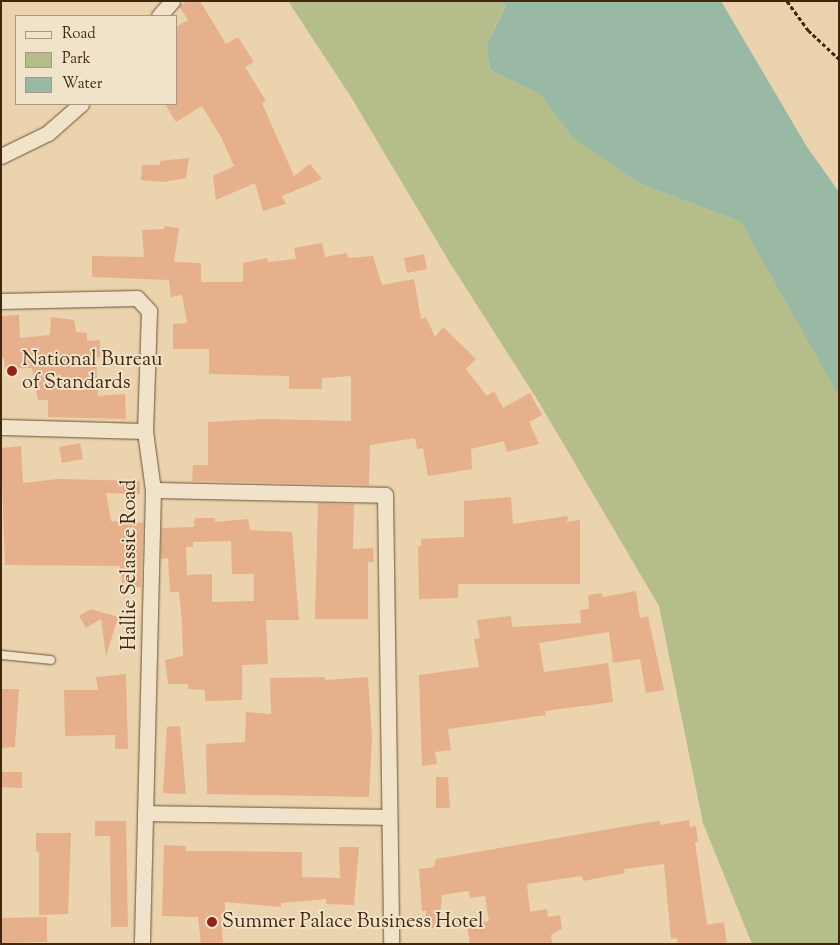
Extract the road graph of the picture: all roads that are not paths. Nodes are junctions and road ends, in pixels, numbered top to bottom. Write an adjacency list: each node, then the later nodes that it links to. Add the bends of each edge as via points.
1 (172, 1): 2 (street)
2 (160, 15)
3 (80, 105): 4 (street, via 48,133)
4 (1, 156)
5 (1, 300): 7 (street, Hallie Selassie Road, via 137,298 143,302 149,317 145,345)
6 (1, 426): 7 (street)
7 (144, 431): 8 (street, Hallie Selassie Road)
8 (153, 490): 11 (street, Hallie Selassie Road); 12 (street, via 385,496)
9 (1, 655): 10 (lane)
10 (51, 660)
11 (145, 813): 12 (street); 13 (street, Hallie Selassie Road)
12 (387, 817): 14 (street)
13 (142, 944)
14 (391, 944)

